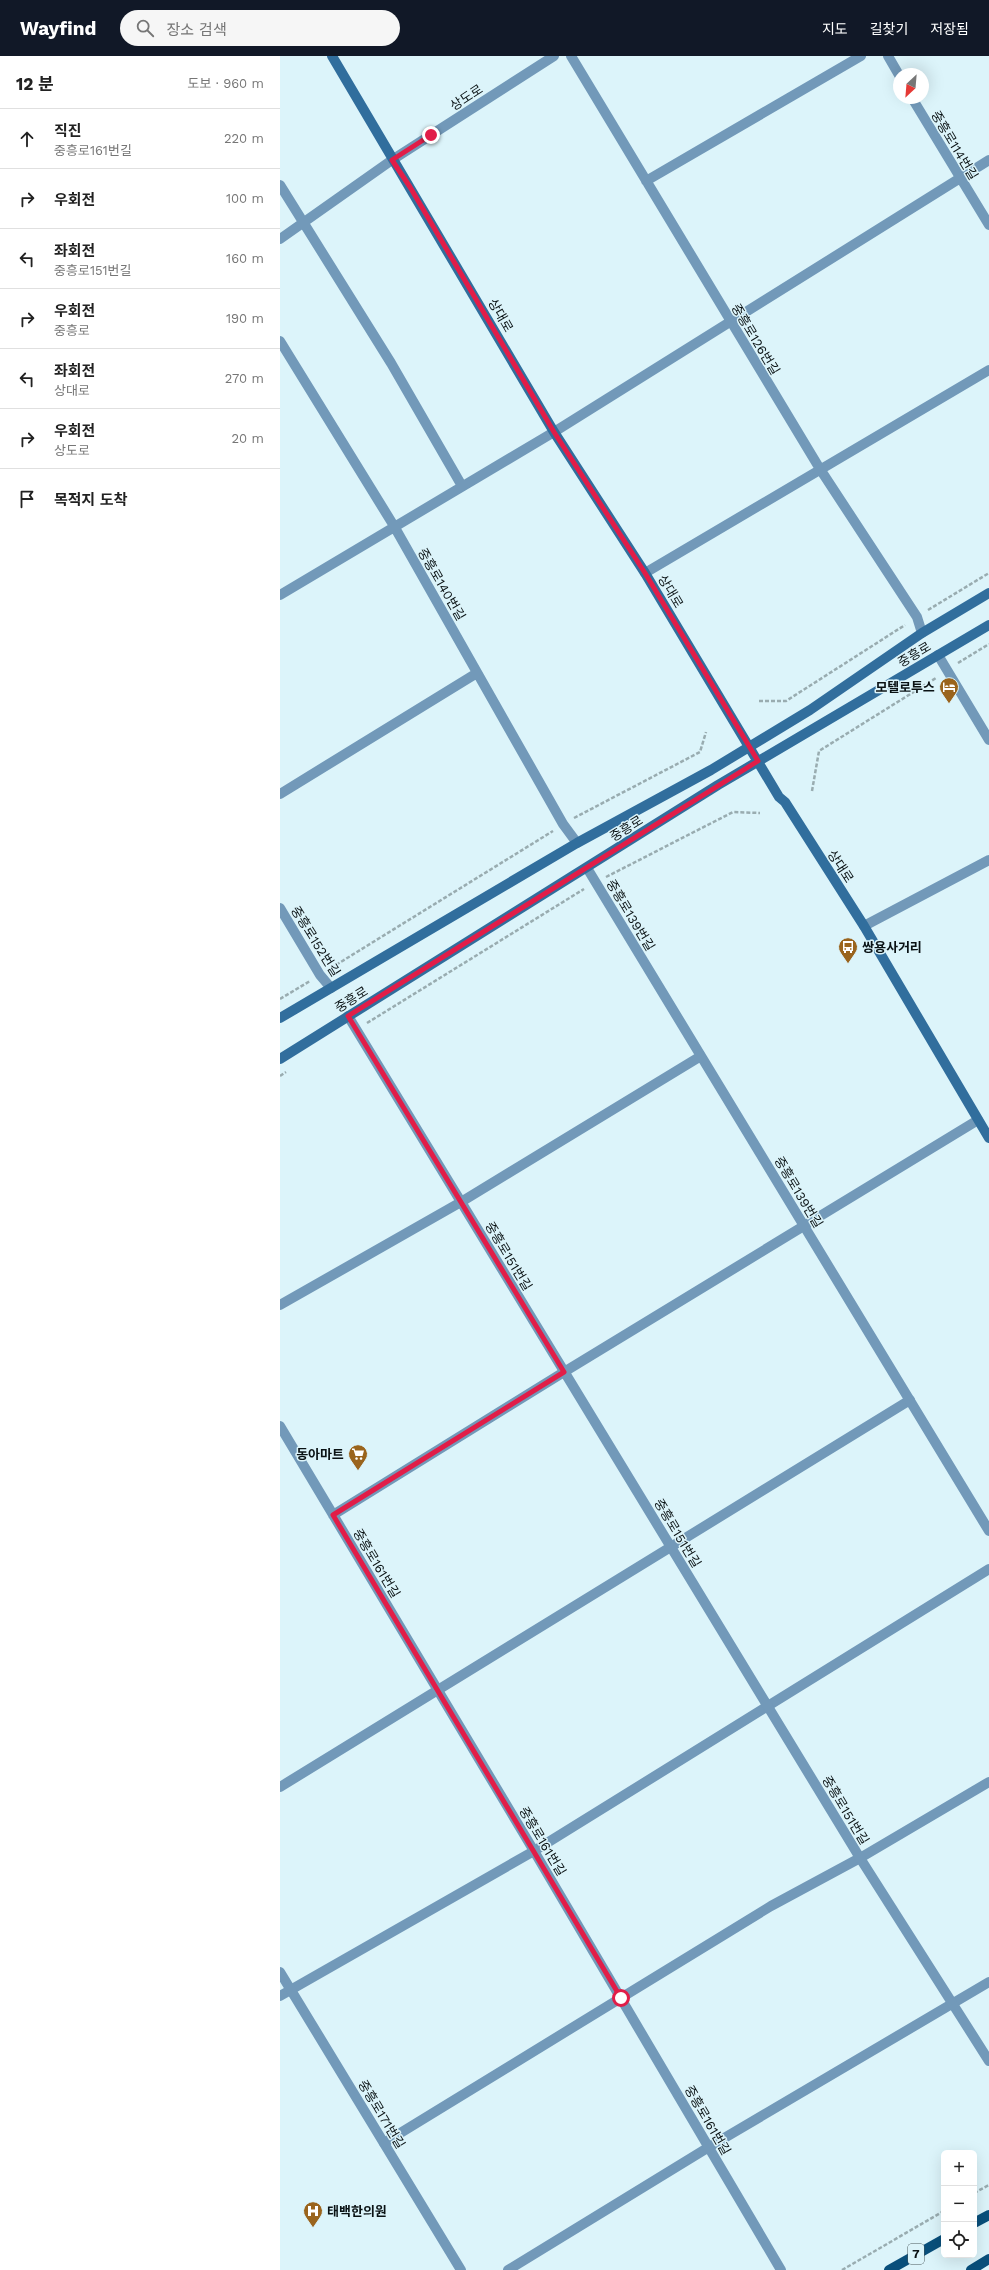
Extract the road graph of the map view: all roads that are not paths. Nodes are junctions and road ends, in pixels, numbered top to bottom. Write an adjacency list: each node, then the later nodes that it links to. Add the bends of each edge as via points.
1 (332, 56): 8 (main road, 상대로)
2 (554, 56): 8 (street, 상도로)
3 (571, 56): 11 (street, 중흥로126번길)
4 (861, 56): 11 (street)
5 (888, 56): 6 (street)
6 (895, 68)
7 (916, 104): 10 (street, 중흥로114번길)
8 (392, 160): 13 (street, 상도로); 19 (main road, 상대로)
9 (989, 160): 10 (street)
10 (959, 178): 14 (street, 중흥로114번길); 16 (street)
11 (646, 181): 16 (street, 중흥로126번길)
12 (280, 185): 13 (street)
13 (303, 223): 15 (street, 상도로); 21 (street, via 391,363)
14 (989, 225)
15 (280, 239)
16 (731, 322): 19 (street); 20 (street, 중흥로126번길)
17 (280, 341): 22 (street, 중흥로140번길)
18 (989, 370): 20 (street)
19 (554, 432): 21 (street); 23 (main road, 상대로)
20 (820, 470): 23 (street); 27 (street, 중흥로126번길, via 917,617)
21 (462, 486): 22 (street)
22 (394, 526): 25 (street); 29 (street, 중흥로140번길)
23 (645, 573): 31 (main road, 상대로)
24 (989, 593): 27 (main road, 중흥로)
25 (280, 595)
26 (989, 625): 28 (main road, 중흥로)
27 (922, 633): 31 (main road, 중흥로, via 810,710)
28 (938, 655): 30 (street); 32 (main road, 중흥로)
29 (478, 673): 33 (street); 34 (street, 중흥로140번길, via 563,824)
30 (989, 740)
31 (749, 746): 32 (main road, 상대로); 34 (main road, 중흥로)
32 (758, 761): 36 (main road, 중흥로); 38 (main road, 상대로)
33 (280, 794)
34 (577, 843): 39 (main road, 중흥로)
35 (989, 860): 38 (street)
36 (587, 868): 40 (main road, 중흥로); 42 (street, 중흥로139번길)
37 (280, 908): 39 (street, 중흥로152번길, via 320,975)
38 (864, 926): 44 (main road, 상대로)
39 (331, 988): 41 (main road, 중흥로)
40 (348, 1016): 43 (main road, 중흥로); 46 (street, 중흥로151번길)
41 (280, 1018)
42 (701, 1056): 46 (street); 47 (street, 중흥로139번길)
43 (280, 1058)
44 (978, 1120): 45 (main road, 상대로); 47 (street)
45 (989, 1138)
46 (461, 1202): 48 (street); 49 (street, 중흥로151번길)
47 (804, 1225): 49 (street); 50 (street, 중흥로139번길)
48 (280, 1305)
49 (564, 1372): 52 (street); 54 (street, 중흥로151번길)
50 (910, 1400): 53 (street, 중흥로139번길); 54 (street)
51 (280, 1426): 52 (street, 중흥로161번길)
52 (333, 1515): 56 (street, 중흥로161번길)
53 (989, 1530)
54 (670, 1546): 56 (street); 57 (street, 중흥로151번길)
55 (989, 1569): 57 (street)
56 (438, 1690): 59 (street); 60 (street, 중흥로161번길)
57 (768, 1706): 60 (street); 61 (street, 중흥로151번길)
58 (989, 1782): 61 (street)
59 (280, 1787)
60 (534, 1851): 64 (street); 66 (street, 중흥로161번길)
61 (860, 1858): 66 (street, via 771,1906); 67 (street, 중흥로151번길)
62 (280, 1972): 64 (street, 중흥로171번길)
63 (989, 1982): 67 (street)
64 (291, 1990): 65 (street); 69 (street, 중흥로171번길)
65 (280, 1996)
66 (621, 1998): 69 (street); 70 (street, 중흥로161번길)
67 (952, 2004): 68 (street, 중흥로151번길); 70 (street)
68 (989, 2061)
69 (384, 2143): 75 (street, 중흥로171번길)
70 (709, 2148): 76 (street); 77 (street, 중흥로161번길)
71 (989, 2214): 72 (main road)
72 (976, 2222)
73 (941, 2241): 78 (main road, 7)
74 (989, 2259): 79 (main road)
75 (461, 2270)
76 (508, 2270)
77 (781, 2270)
78 (889, 2270)
79 (971, 2270)

